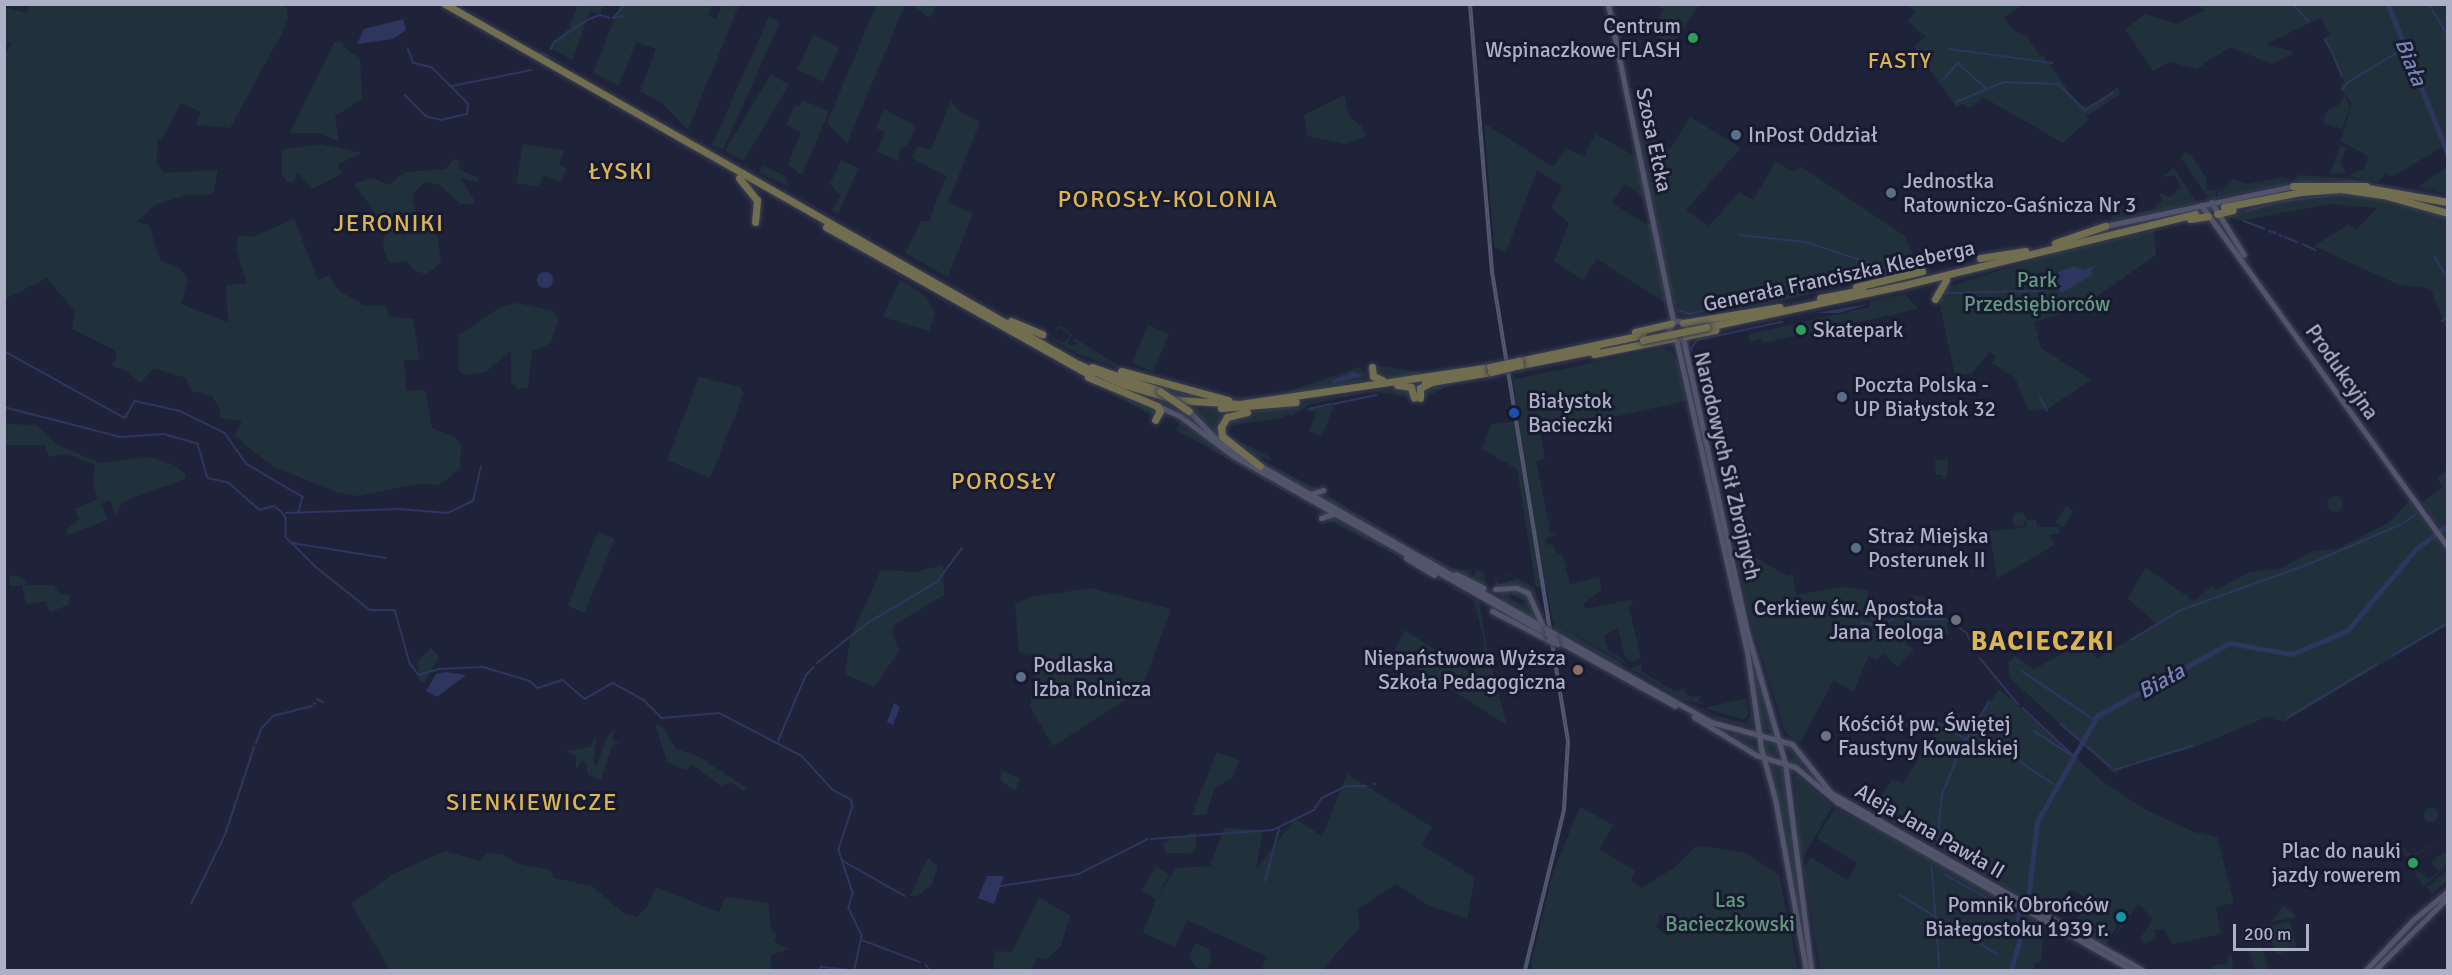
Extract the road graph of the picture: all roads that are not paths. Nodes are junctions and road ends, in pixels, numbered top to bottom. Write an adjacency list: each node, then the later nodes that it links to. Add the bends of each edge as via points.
1 (445, 4): 3 (highway)
2 (1608, 4): 31 (main road, Szosa Ełcka)
3 (673, 135): 4 (highway); 26 (highway)
4 (739, 178): 14 (highway, via 757,200); 34 (highway)
5 (2293, 186): 6 (highway, via 2338,183); 8 (main road)
6 (2371, 187): 7 (highway, via 2304,188 2223,205 2321,190); 9 (highway)
7 (2383, 195): 11 (highway); 12 (highway, via 2328,193)
8 (2211, 202): 10 (main road); 12 (main road, Produkcyjna)
9 (2448, 202)
10 (2201, 205): 13 (main road, Produkcyjna); 15 (main road)
11 (2448, 213)
12 (2217, 214): 13 (main road); 20 (main road, Produkcyjna)
13 (2208, 216): 17 (highway); 20 (main road, Produkcyjna)
14 (755, 222)
15 (2105, 226): 16 (highway)
16 (2055, 243): 17 (highway, Generała Franciszka Kleeberga, via 2195,212); 18 (highway, Generała Franciszka Kleeberga)
17 (2065, 245): 18 (highway, Generała Franciszka Kleeberga)
18 (2026, 252): 19 (highway); 22 (highway); 23 (highway, Generała Franciszka Kleeberga)
19 (1980, 258)
20 (2245, 261): 55 (main road, Produkcyjna)
21 (1922, 271): 28 (highway)
22 (1946, 280): 24 (highway); 27 (highway)
23 (1900, 284): 28 (highway, Generała Franciszka Kleeberga); 29 (highway, Generała Franciszka Kleeberga)
24 (1934, 285)
25 (1923, 286): 29 (highway)
26 (956, 295): 32 (highway); 34 (highway)
27 (1935, 298)
28 (1817, 299): 30 (highway, Generała Franciszka Kleeberga)
29 (1835, 300): 30 (highway, Generała Franciszka Kleeberga)
30 (1784, 308): 31 (highway); 33 (highway); 37 (highway, Generała Franciszka Kleeberga, bridge)
31 (1677, 323): 33 (main road); 33 (main road); 37 (highway)
32 (1042, 334)
33 (1679, 338): 37 (highway); 54 (main road, Narodowych Sił Zbrojnych)
34 (1032, 340): 35 (highway)
35 (1050, 351): 36 (highway); 38 (highway)
36 (1060, 353): 44 (highway, via 1113,381 1166,398 1210,403); 47 (highway, bridge, via 1160,392)
37 (1564, 354): 39 (highway, Generała Franciszka Kleeberga, bridge)
38 (1071, 365): 45 (highway, via 1099,383); 46 (highway, via 1112,386 1168,403 1218,408)
39 (1490, 369): 41 (highway); 42 (highway)
40 (1121, 371): 44 (highway, via 1214,398)
41 (1435, 382): 42 (highway); 42 (highway, via 1421,387 1417,398 1411,387)
42 (1395, 383): 43 (highway); 43 (highway, via 1377,379 1369,368 1366,380); 46 (highway)
43 (1352, 386): 44 (highway)
44 (1261, 402)
45 (1152, 404): 48 (highway, via 1160,409); 51 (main road, via 1180,416 1221,448)
46 (1270, 406): 49 (highway, via 1230,415 1221,427 1227,443)
47 (1189, 411): 49 (main road, via 1222,444)
48 (1155, 420)
49 (1260, 466): 50 (main road)
50 (1307, 493): 52 (main road); 52 (main road, via 1316,495 1323,490)
51 (1316, 503): 53 (main road); 53 (main road, via 1322,511 1321,518)
52 (1327, 504): 59 (main road)
53 (1337, 515): 57 (main road)
54 (1724, 534): 69 (main road, Narodowych Sił Zbrojnych); 71 (main road, Narodowych Sił Zbrojnych, via 1752,652)
55 (2441, 537): 56 (main road, Produkcyjna); 58 (main road, Produkcyjna)
56 (2448, 543)
57 (1388, 544): 60 (main road); 63 (main road)
58 (2448, 548)
59 (1414, 554): 60 (main road); 62 (main road)
60 (1429, 565): 62 (main road)
61 (1495, 589): 65 (main road, via 1517,588 1528,593)
62 (1480, 591): 65 (main road)
63 (1482, 603)
64 (1492, 611): 65 (main road)
65 (1546, 633): 66 (main road, bridge)
66 (1556, 639): 67 (main road); 67 (main road)
67 (1623, 674): 68 (main road, via 1696,715); 70 (main road)
68 (1733, 729): 69 (main road); 70 (main road, via 1733,735)
69 (1760, 735): 71 (main road); 72 (main road, Narodowych Sił Zbrojnych)
70 (1726, 737): 72 (main road)
71 (1780, 740): 73 (main road, Narodowych Sił Zbrojnych); 74 (main road, Aleja Jana Pawła II, via 1796,747)
72 (1763, 758): 73 (main road, Aleja Jana Pawła II); 85 (main road, Narodowych Sił Zbrojnych, via 1775,800)
73 (1785, 762): 75 (main road, Aleja Jana Pawła II); 76 (main road, Narodowych Sił Zbrojnych)
74 (1808, 765): 75 (main road); 77 (main road, Aleja Jana Pawła II, via 1831,793)
75 (1798, 768): 76 (main road); 77 (main road, Aleja Jana Pawła II, via 1822,793)
76 (1787, 773): 86 (main road, Narodowych Sił Zbrojnych)
77 (1936, 856): 80 (main road, Aleja Jana Pawła II)
78 (2448, 891): 81 (main road)
79 (2448, 897): 82 (main road)
80 (2083, 940): 87 (main road, Aleja Jana Pawła II); 88 (main road, Aleja Jana Pawła II)
81 (2392, 941): 82 (main road); 83 (main road)
82 (2397, 946): 84 (main road)
83 (2377, 958): 84 (main road); 89 (main road)
84 (2381, 963): 90 (main road)
85 (1806, 970)
86 (1811, 970)
87 (2131, 970)
88 (2141, 970)
89 (2366, 970)
90 (2375, 970)

